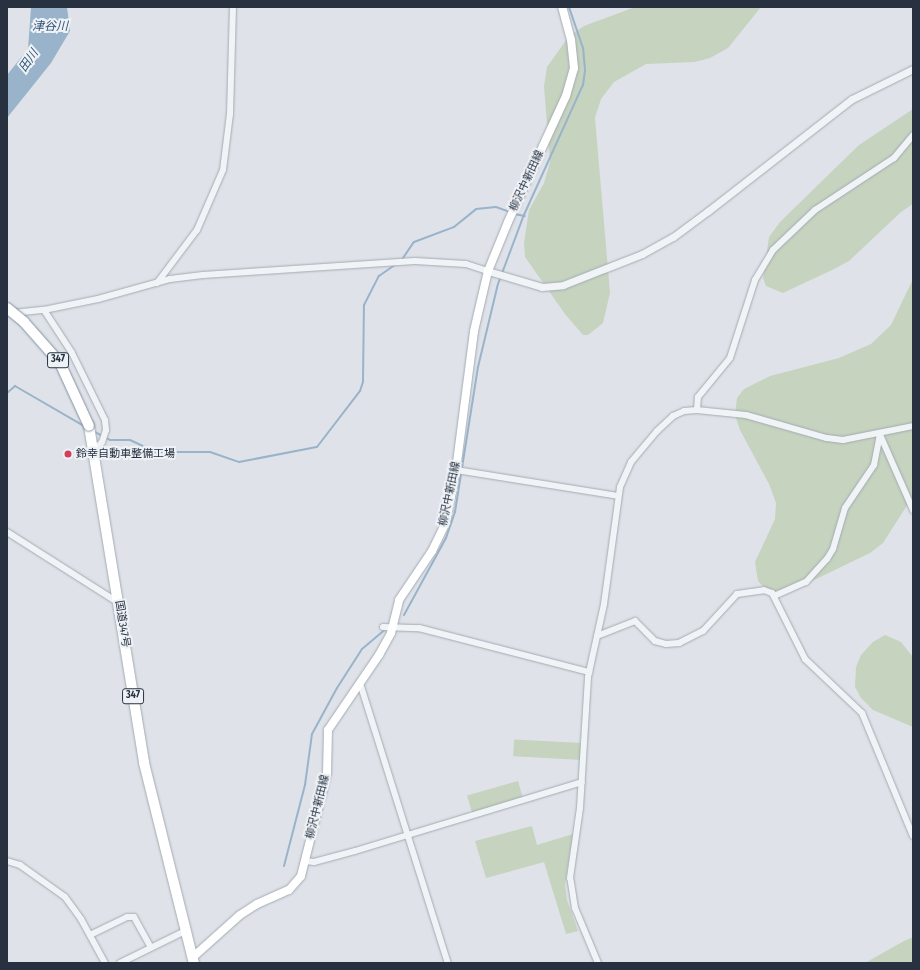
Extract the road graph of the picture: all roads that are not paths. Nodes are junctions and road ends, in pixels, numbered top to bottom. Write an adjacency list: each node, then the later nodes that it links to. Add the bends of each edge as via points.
1 (233, 7): 6 (street, via 230,114 223,170 198,230)
2 (562, 7): 5 (main road, 柳沢中新田線, via 571,40 574,68 566,96 508,222)
3 (913, 69): 5 (street, via 852,99 685,229 642,254 563,285 542,287)
4 (913, 135): 10 (street, via 894,158 815,210 773,250 755,280 730,358 701,391)
5 (492, 272): 6 (street, via 466,264 415,261 203,275); 14 (main road, 柳沢中新田線, via 474,330)
6 (157, 283): 8 (street)
7 (7, 308): 13 (highway, 国道347号 / 347, bridge, via 24,322 60,363 89,426)
8 (44, 310): 9 (street); 13 (street, via 92,390 105,420 106,430 102,442)
9 (7, 313)
10 (697, 410): 12 (street, via 746,415 828,438 847,440); 15 (street, via 684,411 673,416 657,431 631,462)
11 (913, 426): 12 (street)
12 (880, 434): 16 (street); 18 (street, via 874,465 845,508 833,549 806,582)
13 (93, 452): 19 (highway, 国道347号 / 347)
14 (456, 470): 15 (street); 21 (main road, 柳沢中新田線, via 446,522 432,551 398,600)
15 (618, 496): 22 (street)
16 (913, 510)
17 (7, 532): 19 (street)
18 (774, 596): 22 (street, via 764,590 737,594 703,631 680,643 666,644 655,641 635,621); 27 (street, via 805,659 862,713)
19 (119, 603): 30 (highway, 国道347号 / 347, via 144,764)
20 (383, 627): 21 (street)
21 (392, 628): 23 (street, via 419,628); 24 (main road, 柳沢中新田線, via 379,655)
22 (597, 636): 23 (street)
23 (589, 672): 25 (street)
24 (360, 683): 26 (street); 29 (main road, 柳沢中新田線, via 328,730 327,773)
25 (582, 782): 26 (street); 37 (street, via 570,887 575,908)
26 (408, 836): 29 (street, via 314,862); 36 (street)
27 (913, 836)
28 (7, 861): 31 (street, via 20,865 65,897)
29 (305, 861): 33 (main road, 柳沢中新田線, via 301,876 289,890 257,904 240,915)
30 (185, 931): 32 (street); 33 (highway, 国道347号 / 347)
31 (90, 935): 32 (street, via 127,917 134,917); 34 (street)
32 (151, 948): 35 (street)
33 (191, 961)
34 (105, 963)
35 (120, 963)
36 (448, 963)
37 (598, 963)

